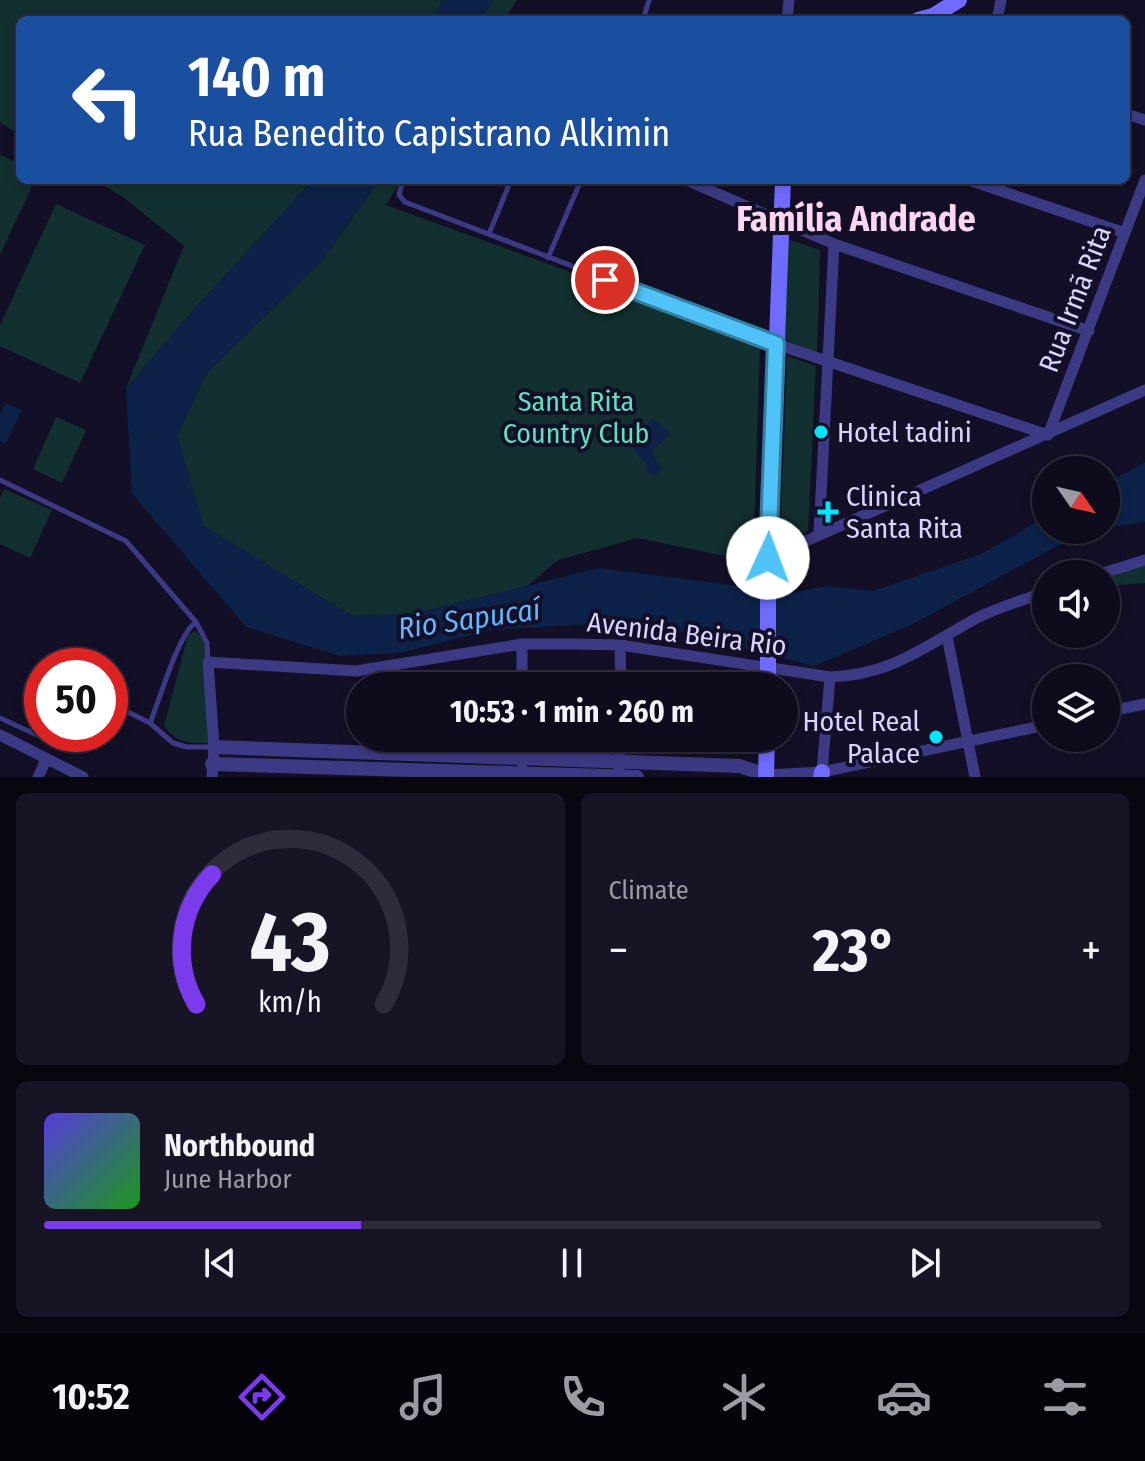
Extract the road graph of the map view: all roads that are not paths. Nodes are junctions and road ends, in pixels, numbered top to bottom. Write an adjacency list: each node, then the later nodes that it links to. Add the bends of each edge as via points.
1 (959, 0): 2 (main road)
2 (933, 16)
3 (1145, 180): 11 (street, Rua Irmã Rita)
4 (402, 184): 12 (lane, via 399,195 405,202)
5 (509, 184): 12 (lane)
6 (579, 184): 14 (lane)
7 (695, 184): 10 (street)
8 (783, 184): 10 (main road)
9 (981, 184): 11 (street)
10 (781, 222): 13 (street); 16 (main road)
11 (1125, 233): 15 (street, Rua Irmã Rita)
12 (489, 234): 14 (lane)
13 (834, 244): 15 (street); 17 (street)
14 (548, 258): 16 (lane)
15 (1089, 331): 19 (street, Rua Irmã Rita)
16 (776, 344): 17 (street); 22 (main road)
17 (827, 363): 19 (street); 21 (street)
18 (1145, 390): 19 (street)
19 (1048, 435): 21 (street)
20 (0, 480): 26 (lane, via 126,541)
21 (819, 533): 22 (street)
22 (768, 558): 33 (main road, bridge)
23 (1145, 560): 24 (street)
24 (1120, 568)
25 (1032, 597): 27 (street, Avenida Beira Rio)
26 (196, 622): 30 (lane, via 207,643); 39 (lane, via 180,643)
27 (947, 636): 34 (street, Avenida Beira Rio, via 884,669); 43 (street)
28 (522, 644): 29 (street, Avenida Beira Rio); 30 (street, Avenida Beira Rio, via 356,671); 31 (street)
29 (620, 645): 32 (street); 34 (street, Avenida Beira Rio)
30 (208, 662): 44 (street)
31 (522, 672)
32 (621, 672)
33 (768, 672)
34 (830, 677): 55 (street)
35 (1145, 704): 36 (street)
36 (1120, 709)
37 (128, 712): 39 (lane)
38 (0, 718): 41 (lane)
39 (150, 723): 44 (lane, via 173,743)
40 (1032, 728): 43 (street)
41 (24, 729)
42 (0, 735): 51 (street)
43 (968, 741): 55 (street); 62 (street)
44 (214, 747): 52 (street); 53 (street)
45 (523, 752): 48 (street)
46 (540, 752): 49 (lane)
47 (765, 752): 58 (main road)
48 (523, 757): 49 (street); 52 (street); 56 (street)
49 (540, 758): 50 (street)
50 (568, 758): 54 (street); 57 (lane)
51 (46, 760): 59 (street); 60 (street)
52 (442, 762): 53 (street); 56 (street)
53 (212, 771)
54 (619, 771): 57 (street); 58 (street, via 740,766); 61 (street)
55 (821, 774): 58 (street)
56 (522, 775): 57 (street)
57 (568, 776)
58 (762, 776)
59 (38, 777)
60 (83, 777)
61 (637, 777)
62 (975, 777)

